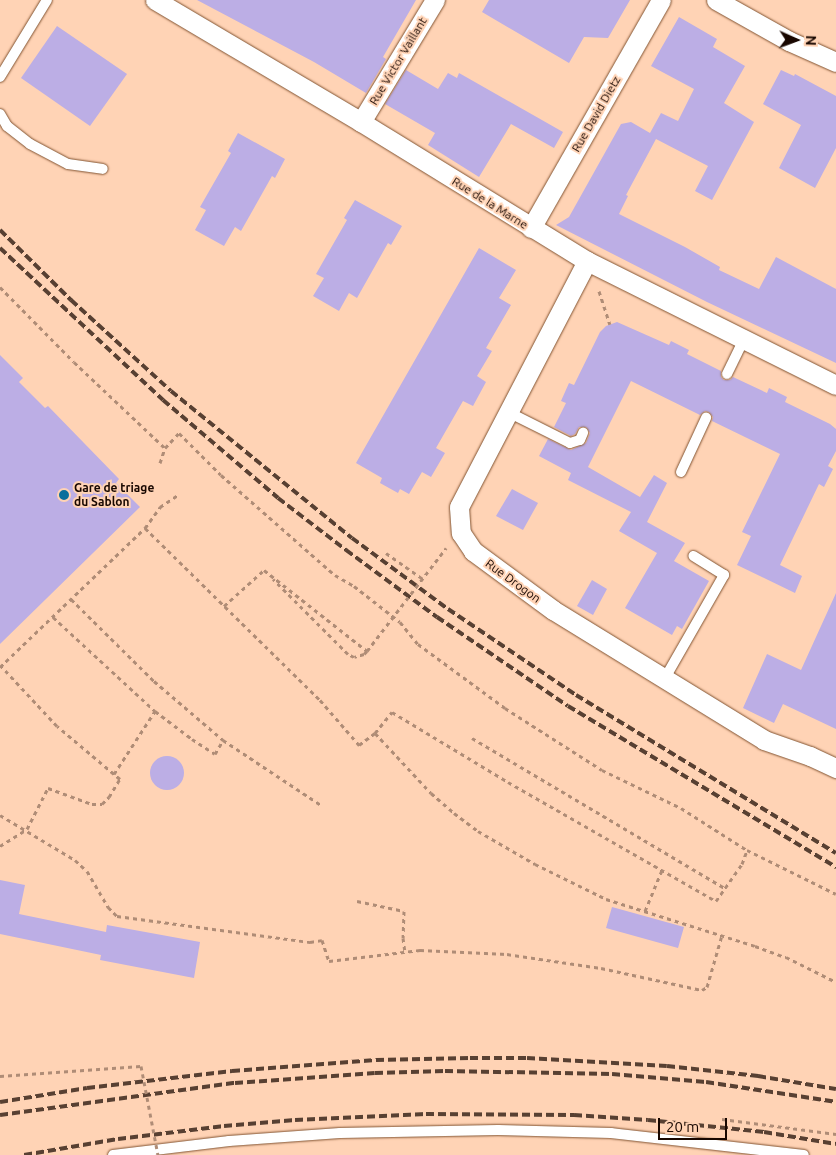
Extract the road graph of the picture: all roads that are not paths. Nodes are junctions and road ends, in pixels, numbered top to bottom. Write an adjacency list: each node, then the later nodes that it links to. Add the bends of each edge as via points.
1 (47, 0): 8 (lane)
2 (155, 0): 6 (street, Rue de la Marne)
3 (435, 0): 10 (street, Rue Victor Vaillant)
4 (661, 0): 12 (street, Rue David Dietz)
5 (716, 0): 7 (street)
6 (174, 5): 10 (street, Rue de la Marne)
7 (836, 62)
8 (0, 77)
9 (0, 114): 11 (lane, via 6,126 30,144 68,164)
10 (361, 122): 12 (street, Rue de la Marne)
11 (103, 169)
12 (531, 228): 13 (street, Rue de la Marne)
13 (587, 261): 14 (street, Rue de la Marne); 17 (street, Rue Drogon)
14 (743, 341): 15 (lane); 16 (street, Rue de la Marne)
15 (727, 374)
16 (836, 385)
17 (508, 412): 19 (lane, via 570,443 580,440); 22 (street, Rue Drogon, via 459,507 460,533 473,551 553,610)
18 (706, 418): 20 (lane)
19 (583, 433)
20 (681, 472)
21 (693, 556): 22 (lane, via 724,575)
22 (665, 678): 23 (street, Rue Drogon, via 764,740)
23 (836, 768)
24 (113, 1155): 25 (lane, via 238,1140 498,1130 611,1133)
25 (804, 1155)

